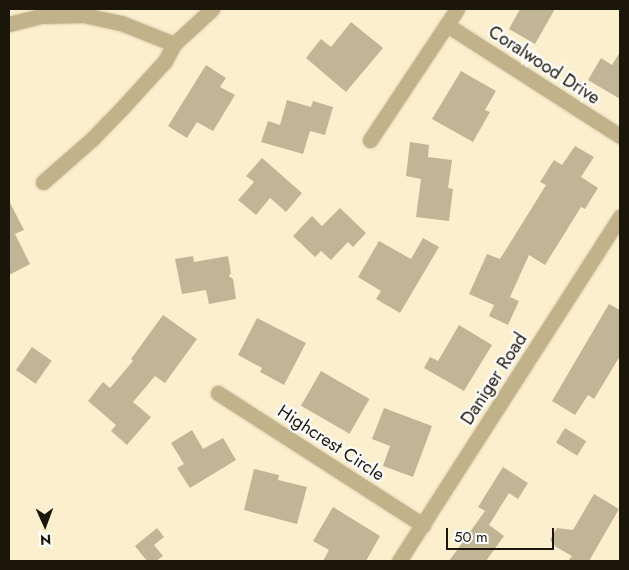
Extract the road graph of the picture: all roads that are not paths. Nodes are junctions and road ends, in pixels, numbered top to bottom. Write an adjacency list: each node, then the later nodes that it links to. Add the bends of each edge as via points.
1 (212, 9): 5 (street)
2 (457, 9): 4 (street)
3 (9, 24): 5 (street, via 42,16 83,15 121,23)
4 (447, 25): 6 (street, Coralwood Drive); 7 (street)
5 (174, 44): 8 (street, via 165,61 124,106)
6 (620, 136)
7 (370, 140)
8 (43, 182)
9 (620, 217): 11 (street, Daniger Road)
10 (218, 392): 11 (street, Highcrest Circle)
11 (423, 525): 12 (street, Daniger Road)
12 (399, 561)

